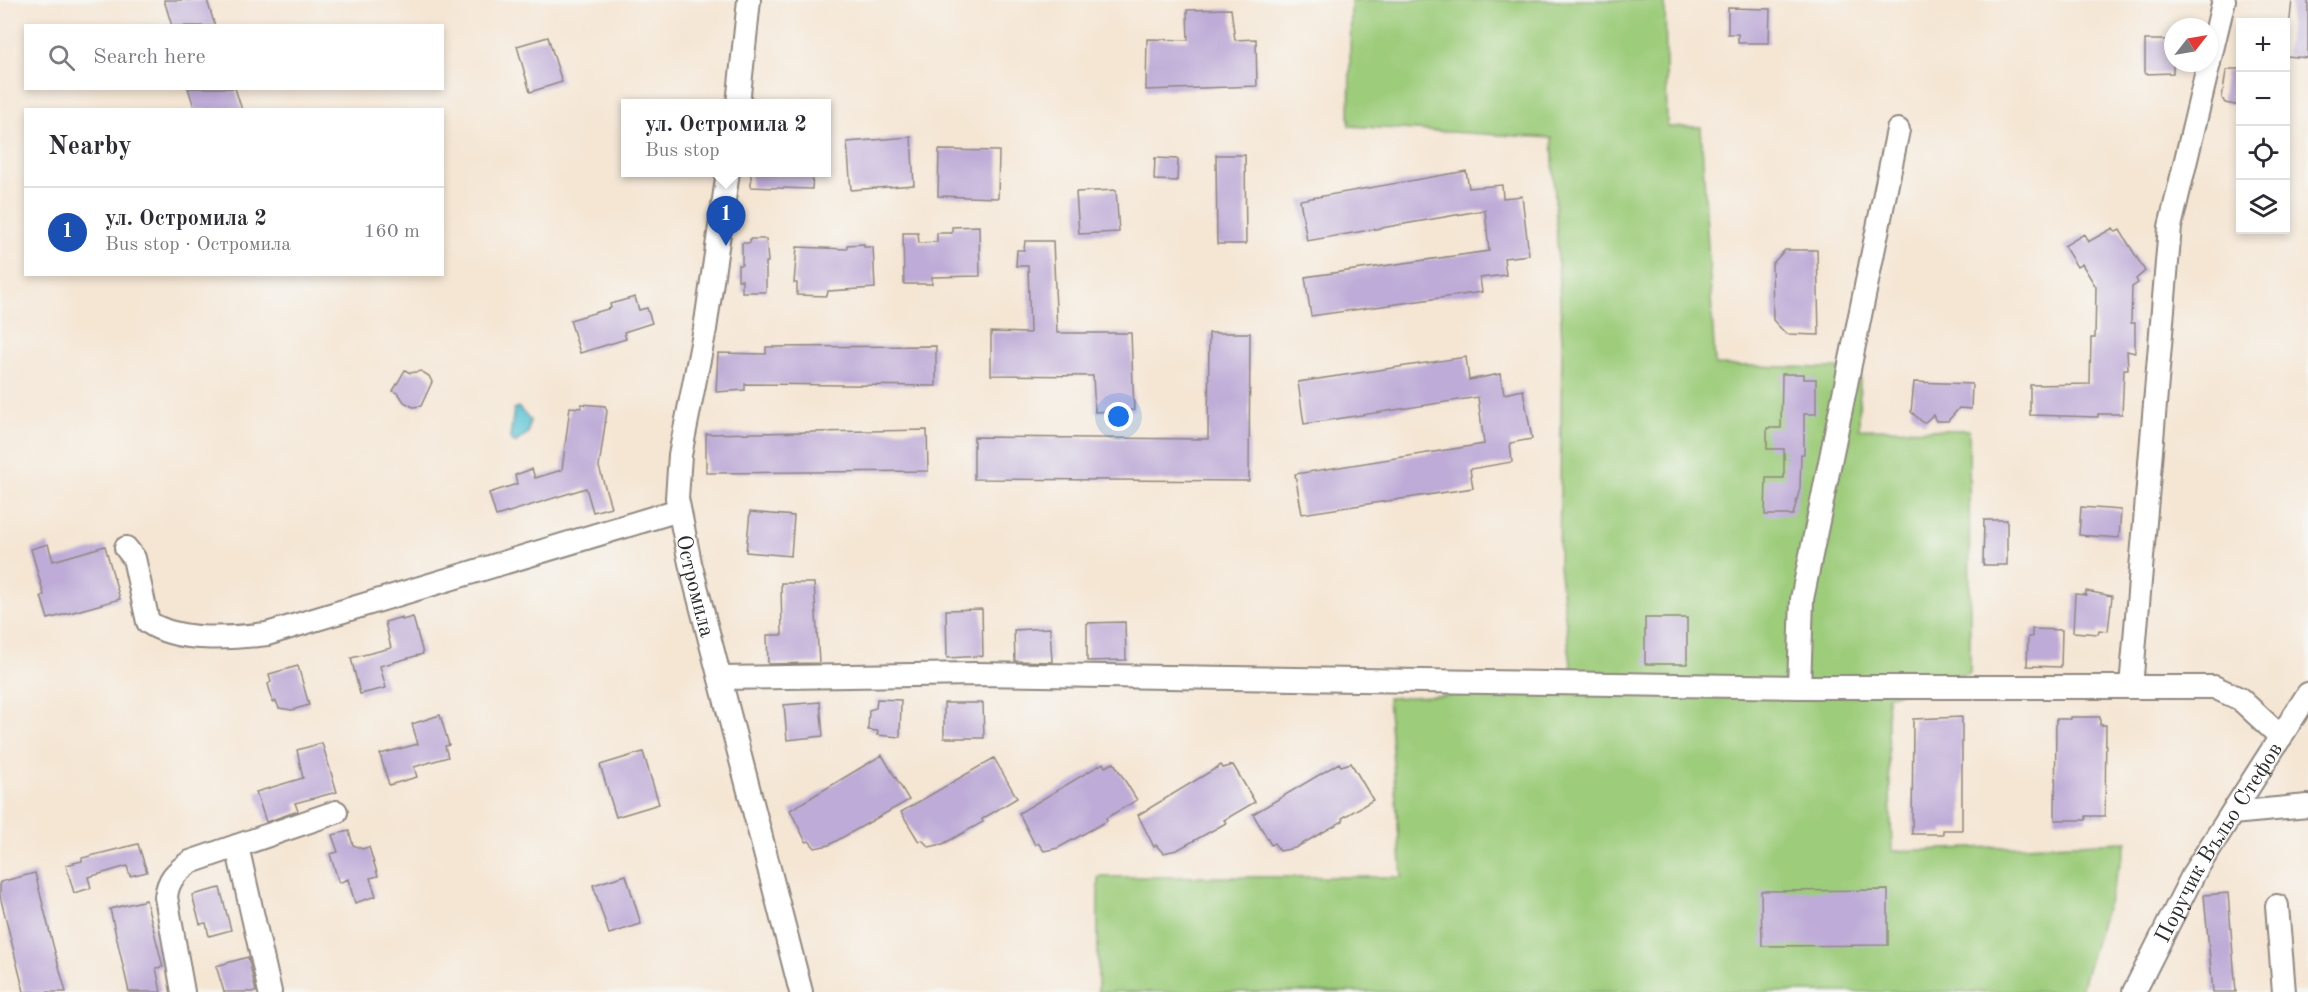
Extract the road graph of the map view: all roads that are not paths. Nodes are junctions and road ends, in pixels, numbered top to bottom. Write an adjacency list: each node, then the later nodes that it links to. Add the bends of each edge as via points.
1 (749, 0): 5 (street)
2 (2224, 0): 3 (street)
3 (2218, 25)
4 (2207, 72): 12 (street, via 2169,227)
5 (739, 99)
6 (1898, 130): 11 (street, via 1802,599)
7 (727, 177): 8 (street, Остромила, via 705,329 680,455)
8 (679, 510): 9 (street, via 267,634 225,639 160,631 148,622 134,558); 10 (street, Остромила)
9 (126, 548)
10 (720, 678): 11 (street, via 975,674); 22 (street, Остромила)
11 (1799, 687): 12 (street)
12 (2132, 687): 14 (street, via 2214,687 2240,699)
13 (2308, 694): 14 (street, Поручик Въльо Стефов)
14 (2281, 737): 17 (street, Поручик Въльо Стефов)
15 (2308, 806): 17 (street)
16 (336, 812): 18 (street)
17 (2232, 813): 23 (street, Поручик Въльо Стефов, via 2195,871)
18 (237, 846): 20 (street, via 190,862 175,873 168,885 166,897); 21 (street)
19 (2277, 906): 24 (street)
20 (183, 992)
21 (270, 992)
22 (801, 992)
23 (2134, 992)
24 (2283, 992)

